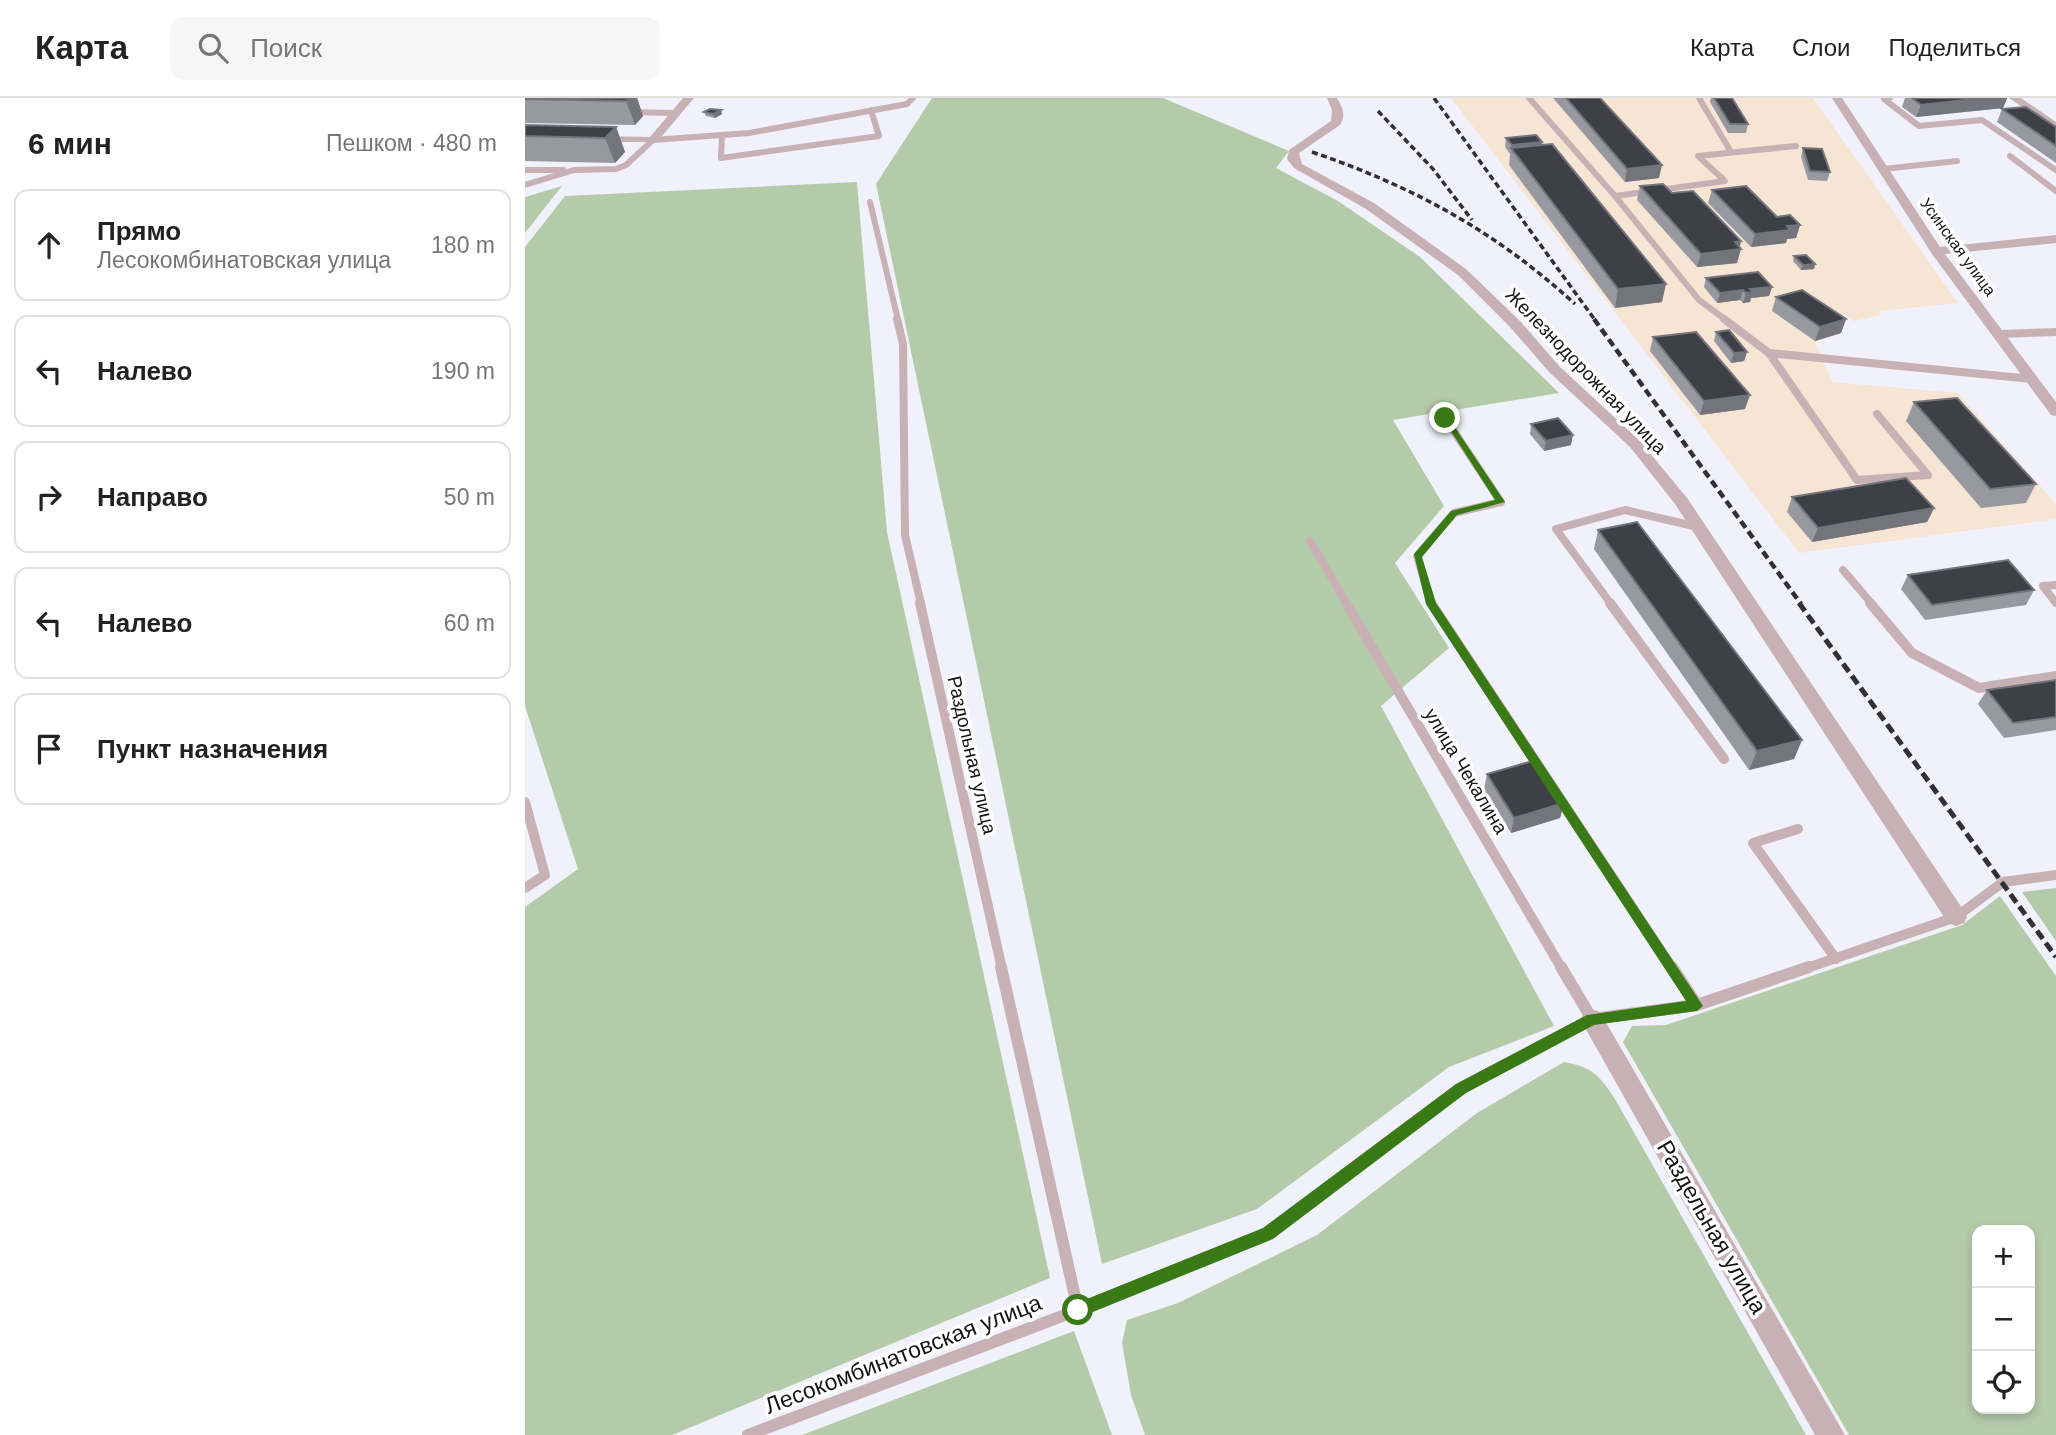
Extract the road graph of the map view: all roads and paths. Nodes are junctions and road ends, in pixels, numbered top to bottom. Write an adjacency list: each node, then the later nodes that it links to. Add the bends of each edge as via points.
1 (688, 98): 11 (street)
2 (913, 98): 9 (lane, via 907,104)
3 (1332, 98): 37 (street, Железнодорожная улица, via 1338,110 1336,123 1293,152 1298,166 1370,205 1479,288 1555,370 1635,444)
4 (1529, 98): 26 (lane)
5 (1699, 98): 17 (lane)
6 (1837, 98): 20 (street, Усинская улица)
7 (1890, 98): 23 (lane, via 1884,99 1919,126 1982,120)
8 (2014, 98): 12 (street)
9 (870, 110): 13 (lane); 13 (lane, via 879,136 721,158)
10 (621, 112): 11 (lane)
11 (675, 113): 15 (street)
12 (2056, 127)
13 (722, 136): 15 (lane)
14 (589, 139): 15 (street)
15 (653, 140): 22 (lane, via 622,167)
16 (1796, 146): 17 (lane)
17 (1731, 152): 26 (lane, via 1698,156 1725,181)
18 (2010, 156): 25 (lane)
19 (1957, 161): 20 (lane)
20 (1883, 169): 29 (street, Усинская улица)
21 (525, 170): 22 (lane)
22 (574, 170): 24 (lane)
23 (2056, 170)
24 (525, 185)
25 (2056, 191)
26 (1615, 196): 32 (lane, via 1699,300)
27 (870, 202): 52 (lane, Раздольная улица, via 903,344 905,535)
28 (2056, 239): 29 (street)
29 (1936, 251): 31 (street, Усинская улица)
30 (2056, 332): 31 (lane)
31 (2000, 334): 33 (street, Усинская улица)
32 (1769, 353): 33 (lane); 35 (lane, via 1857,480 1928,475)
33 (2032, 379): 34 (street, Усинская улица)
34 (2056, 412)
35 (1877, 414)
36 (1445, 418): 50 (lane, via 1501,502 1454,513 1417,556 1431,604)
37 (1697, 527): 43 (lane, via 1625,510 1556,528); 48 (street, Железнодорожная улица)
38 (1310, 541): 51 (lane, улица Чекалина)
39 (1843, 570): 42 (lane, via 1912,653 1979,688)
40 (2056, 585): 41 (lane, via 2043,586)
41 (2056, 603)
42 (2056, 676)
43 (1724, 759)
44 (525, 802): 47 (lane, via 545,875)
45 (1798, 829): 49 (lane, via 1753,844)
46 (2056, 875): 48 (lane, Лесокомбинатовская улица, via 2003,882)
47 (525, 888)
48 (1957, 917): 49 (lane, Лесокомбинатовская улица)
49 (1836, 958): 50 (lane, Лесокомбинатовская улица)
50 (1697, 1006): 51 (lane, Лесокомбинатовская улица)
51 (1592, 1019): 52 (lane, Лесокомбинатовская улица, via 1461,1088 1268,1234); 54 (street, Раздельная улица)
52 (1078, 1310): 53 (lane, Лесокомбинатовская улица)
53 (748, 1435)
54 (1831, 1435)

